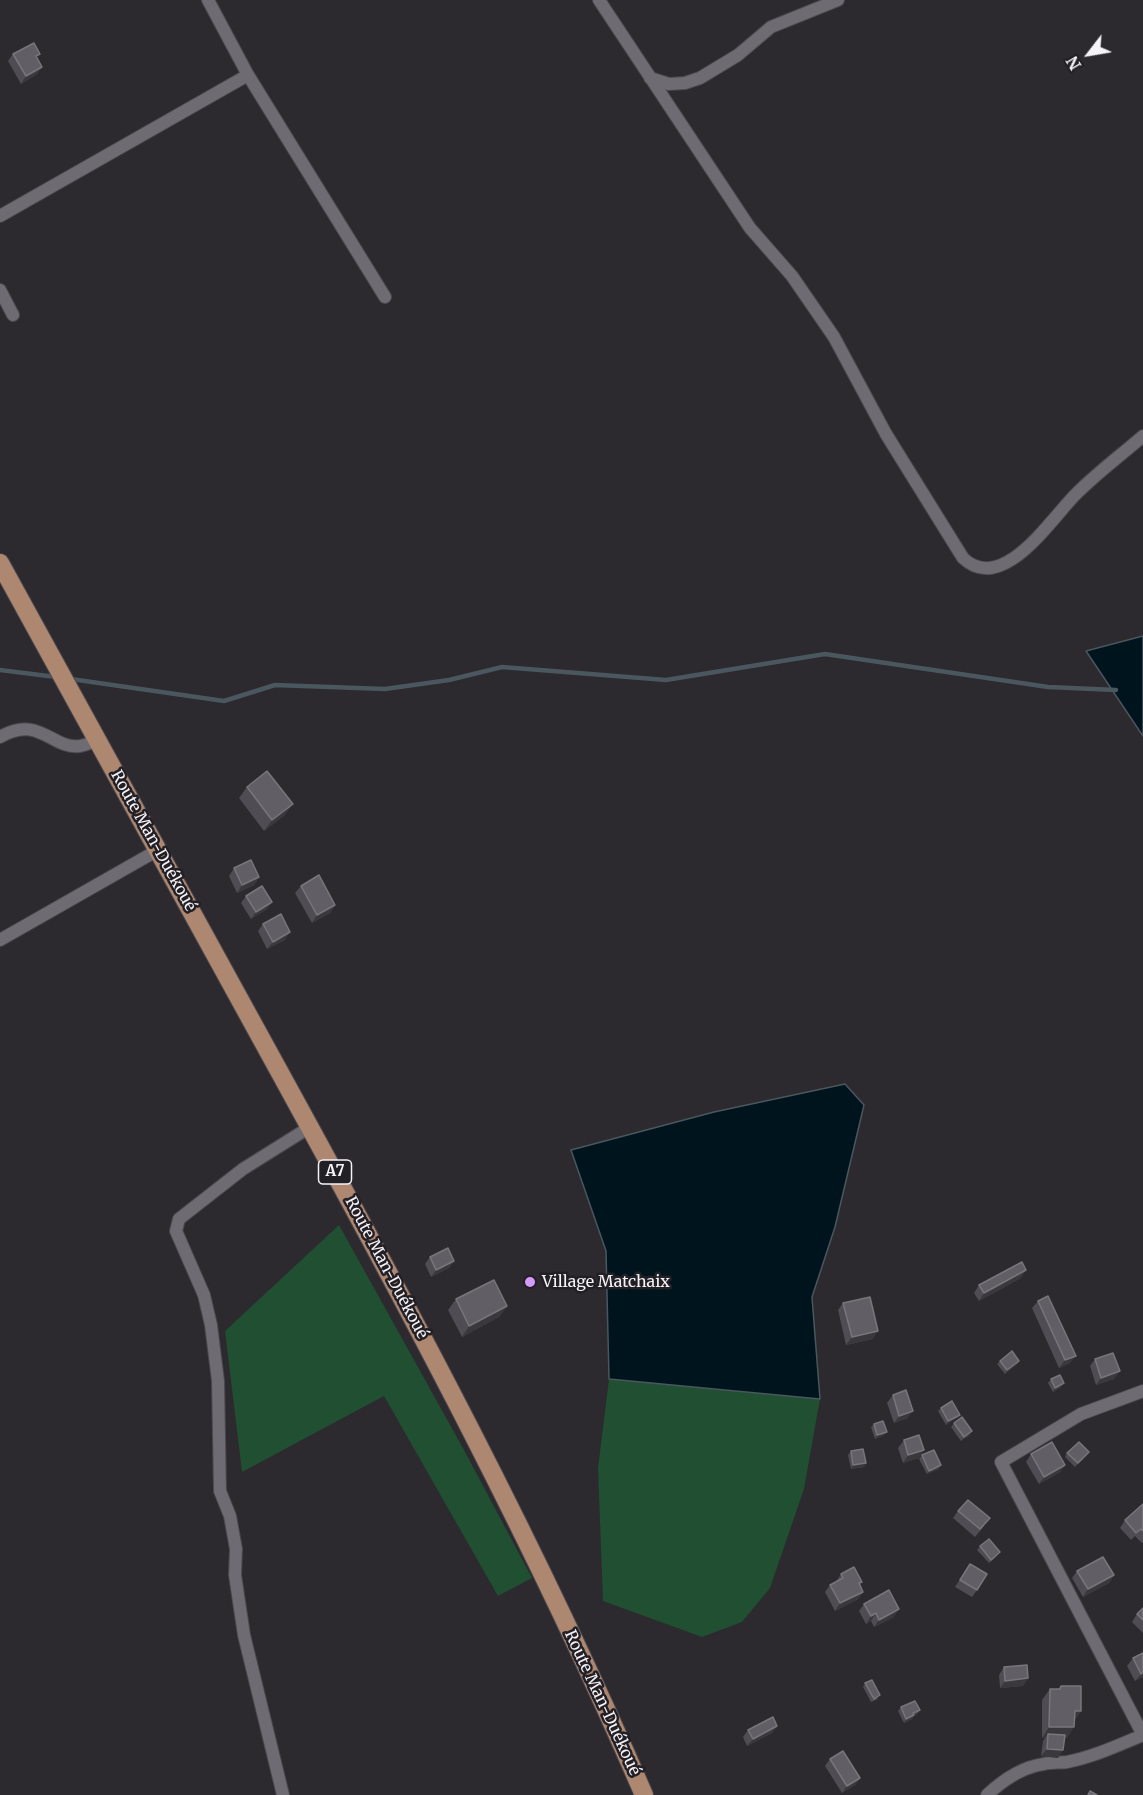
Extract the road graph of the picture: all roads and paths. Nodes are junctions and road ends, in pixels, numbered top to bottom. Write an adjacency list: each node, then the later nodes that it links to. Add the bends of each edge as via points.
1 (208, 0): 4 (street)
2 (599, 0): 5 (street)
3 (838, 0): 5 (street, via 771,27 738,56 700,78 669,84)
4 (248, 75): 6 (street); 8 (street)
5 (650, 78): 10 (street, via 750,228 792,276 834,337 886,434 969,564 987,568 1008,562 1025,550 1077,493)
6 (0, 216)
7 (0, 290): 9 (street)
8 (385, 297)
9 (13, 315)
10 (1143, 436)
11 (0, 563): 13 (main road, Route Man-Duékoué / A7)
12 (0, 737): 13 (street, via 28,729 72,746)
13 (98, 740): 14 (main road, Route Man-Duékoué / A7)
14 (158, 850): 15 (street); 16 (main road, Route Man-Duékoué / A7)
15 (0, 940)
16 (310, 1127): 19 (street, via 243,1169 179,1219 176,1231 204,1295 211,1325 218,1380 220,1491 236,1549 235,1583 244,1635); 20 (main road, Route Man-Duékoué / A7, via 493,1472)
17 (1143, 1391): 18 (street, via 1081,1414 1001,1462)
18 (1143, 1735): 21 (street, via 1067,1762 1026,1768)
19 (284, 1795)
20 (644, 1795)
21 (987, 1795)

